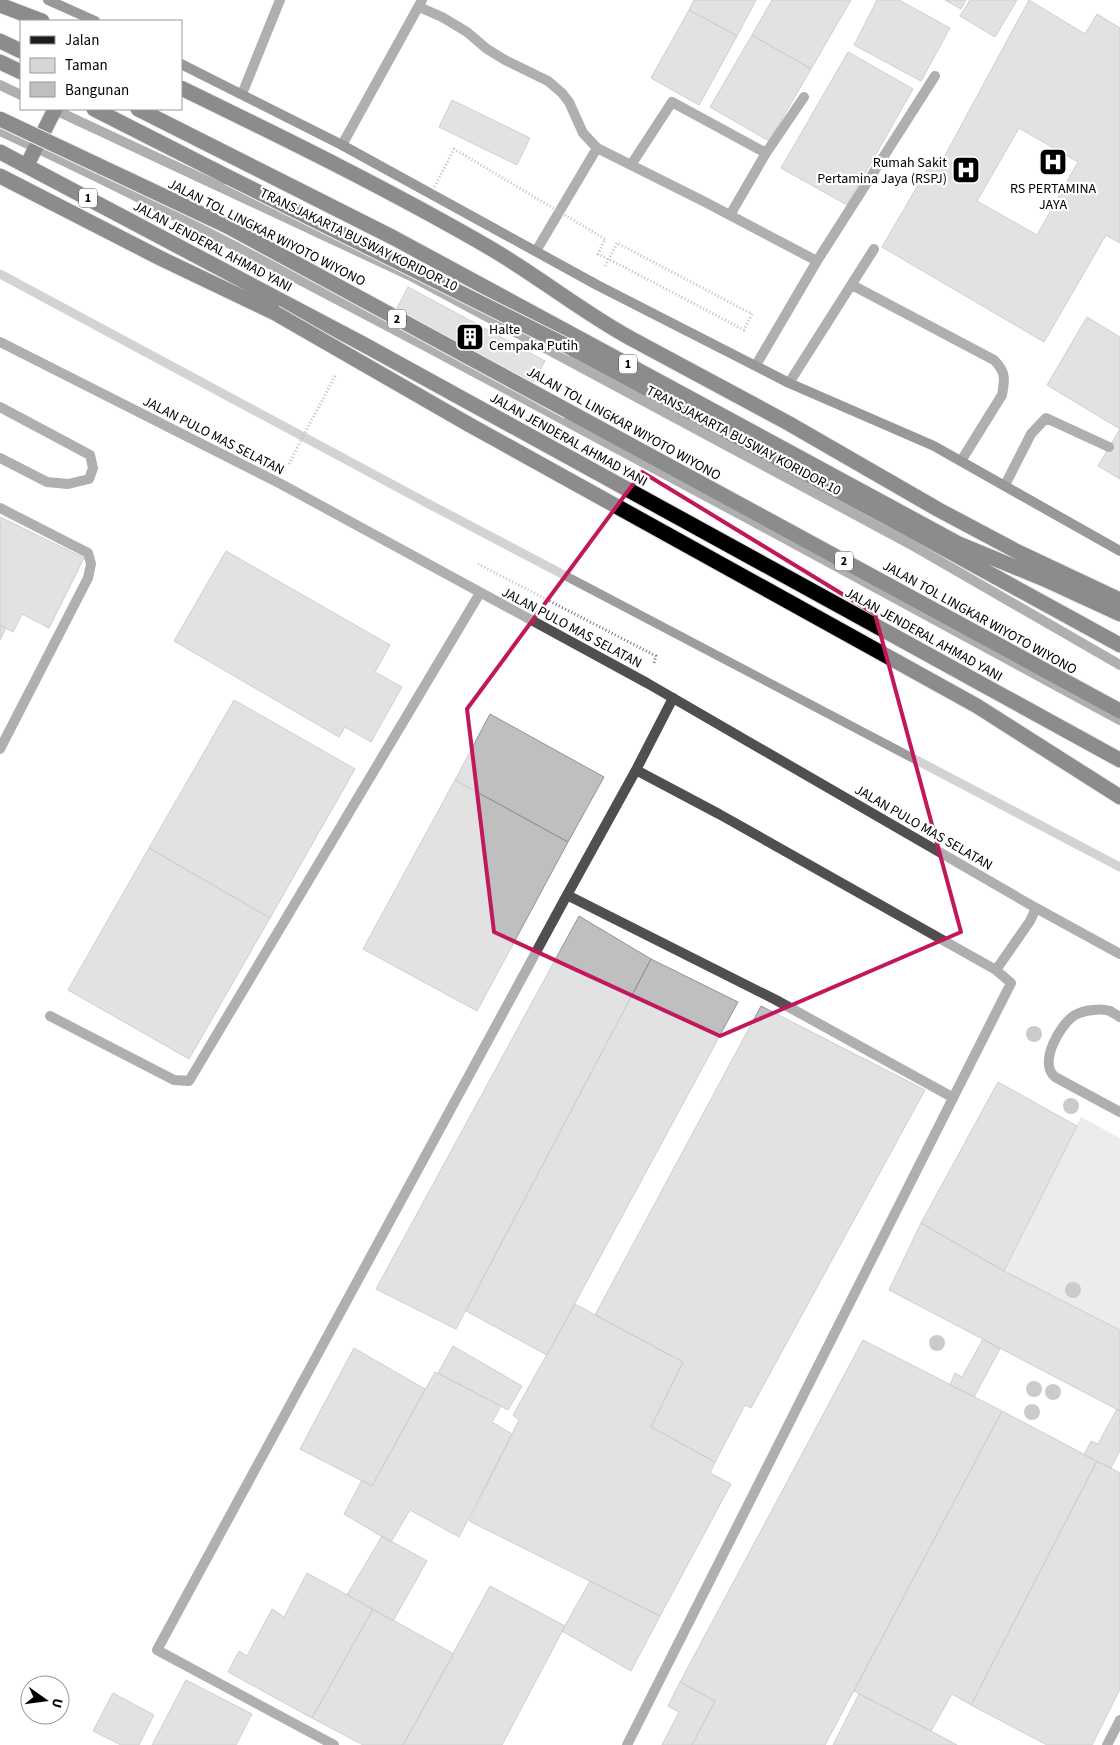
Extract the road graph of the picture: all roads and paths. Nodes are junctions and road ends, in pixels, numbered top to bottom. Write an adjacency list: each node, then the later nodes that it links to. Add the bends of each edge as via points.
1 (48, 0): 6 (main road)
2 (280, 0): 15 (street)
3 (420, 3): 24 (street); 26 (street, via 505,60 548,81 569,102 583,133)
4 (0, 5): 5 (highway)
5 (39, 20)
6 (93, 20)
7 (0, 41): 8 (highway)
8 (20, 51)
9 (0, 62): 11 (highway)
10 (182, 64): 15 (main road)
11 (20, 72)
12 (935, 76): 36 (street)
13 (0, 85): 16 (street)
14 (182, 88): 52 (highway, bridge, via 373,183 492,249 599,321 788,423 939,510)
15 (242, 94): 24 (main road)
16 (20, 95)
17 (804, 97): 29 (street)
18 (54, 110): 25 (highway)
19 (56, 110): 55 (street, TRANSJAKARTA BUSWAY KORIDOR 10, via 412,277 910,544)
20 (96, 110): 54 (highway, bridge, via 573,349)
21 (140, 110): 53 (highway, 1, via 394,238 959,544)
22 (0, 119): 57 (highway, JALAN TOL LINGKAR WIYOTO WIYONO / 2, bridge, via 227,226)
23 (0, 131): 25 (street)
24 (342, 146): 35 (main road)
25 (35, 147): 30 (highway); 58 (street, via 275,267 639,459)
26 (597, 148): 31 (street); 35 (street)
27 (454, 150): 37 (path, bridge, via 605,239 598,254 624,267 744,330 752,314 617,243)
28 (0, 152): 30 (highway, JALAN JENDERAL AHMAD YANI / 1)
29 (766, 153): 31 (street, via 672,102); 33 (street)
30 (27, 165): 60 (highway, JALAN JENDERAL AHMAD YANI / 1, via 379,352)
31 (631, 165): 33 (street)
32 (0, 176): 62 (highway, bridge, via 275,313 452,415 977,706)
33 (730, 215): 36 (street)
34 (874, 249): 38 (street)
35 (536, 251): 37 (main road)
36 (817, 261): 40 (street)
37 (597, 285): 40 (main road)
38 (852, 285): 41 (street); 46 (street, via 994,360 1002,369 1002,395)
39 (0, 342): 51 (street, JALAN PULO MAS SELATAN, via 282,484)
40 (756, 365): 41 (main road)
41 (789, 383): 46 (main road, via 934,446)
42 (0, 407): 45 (street, via 90,455 93,468 89,479 68,484 47,482)
43 (1109, 447): 48 (street, via 1046,418 1031,434)
44 (297, 448): 47 (path)
45 (0, 458)
46 (961, 461): 48 (main road)
47 (288, 466)
48 (1005, 485): 50 (main road)
49 (0, 508): 59 (street, via 88,553 91,564 88,578)
50 (1120, 551)
51 (480, 593): 56 (street, JALAN PULO MAS SELATAN); 67 (street, via 189,1081 174,1080)
52 (1120, 600)
53 (1120, 614)
54 (1120, 645)
55 (1120, 665)
56 (673, 698): 61 (street); 64 (street, JALAN PULO MAS SELATAN)
57 (1120, 711)
58 (1120, 720)
59 (0, 749)
60 (1120, 760)
61 (636, 770): 63 (street); 66 (street)
62 (1120, 797)
63 (567, 895): 69 (street, via 776,1000); 72 (street, via 157,1650)
64 (1036, 908): 65 (street, JALAN PULO MAS SELATAN); 66 (street)
65 (1120, 954)
66 (996, 970): 69 (street, via 1011,983)
67 (50, 1016)
68 (1120, 1017): 70 (street, via 1108,1010 1088,1010 1075,1015 1063,1026 1049,1054 1048,1066 1055,1078)
69 (952, 1097): 73 (street)
70 (1120, 1112)
71 (1120, 1720): 74 (street)
72 (334, 1745)
73 (627, 1745)
74 (1107, 1745)

